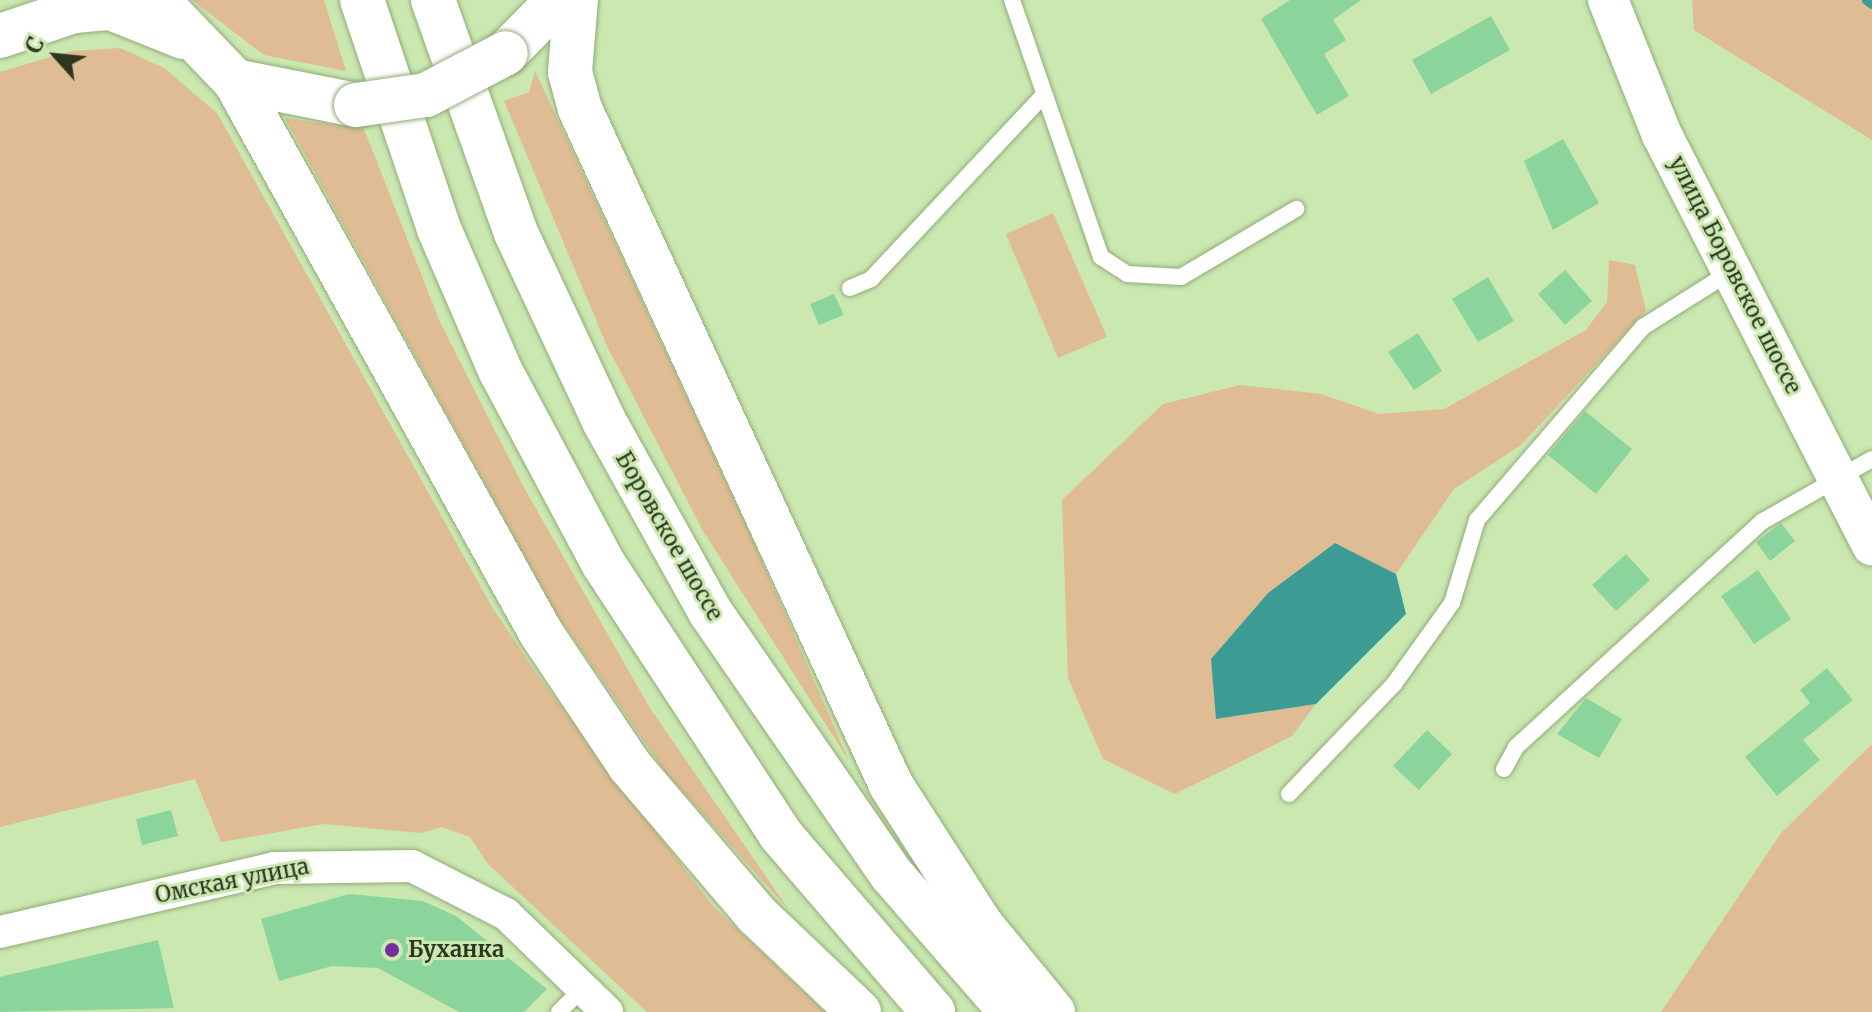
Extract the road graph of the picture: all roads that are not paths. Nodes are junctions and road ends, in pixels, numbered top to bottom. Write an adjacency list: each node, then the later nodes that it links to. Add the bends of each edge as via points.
1 (157, 0): 9 (main road)
2 (362, 0): 24 (main road, via 439,229 501,372 603,563 780,834)
3 (433, 0): 25 (main road, Боровское шоссе, via 516,233 604,421 711,613 892,875)
4 (558, 0): 10 (main road, bridge, via 506,53 426,95 356,105)
5 (576, 0): 26 (main road, via 570,72 580,109 891,785 982,926)
6 (1012, 0): 11 (lane)
7 (1608, 0): 13 (street, улица Боровское шоссе, via 1662,135)
8 (0, 36): 9 (main road, via 74,11 111,8)
9 (191, 42): 10 (main road)
10 (235, 81): 23 (main road, via 565,672 668,812 757,915)
11 (1041, 98): 12 (lane, via 1094,244 1127,274 1181,277); 14 (lane, via 871,279)
12 (1296, 209)
13 (1733, 270): 15 (street, улица Боровское шоссе); 18 (lane, via 1643,327 1477,520 1452,603 1394,684)
14 (850, 288)
15 (1854, 467): 16 (street, улица Боровское шоссе); 17 (lane, via 1763,521 1516,747)
16 (1872, 545)
17 (1504, 769)
18 (1289, 794)
19 (0, 932): 20 (street, Омская улица, via 274,868 412,866 506,914)
20 (584, 987): 21 (lane); 22 (street, Омская улица)
21 (559, 1012)
22 (607, 1012)
23 (859, 1012)
24 (933, 1012)
25 (1011, 1012)
26 (1053, 1012)

